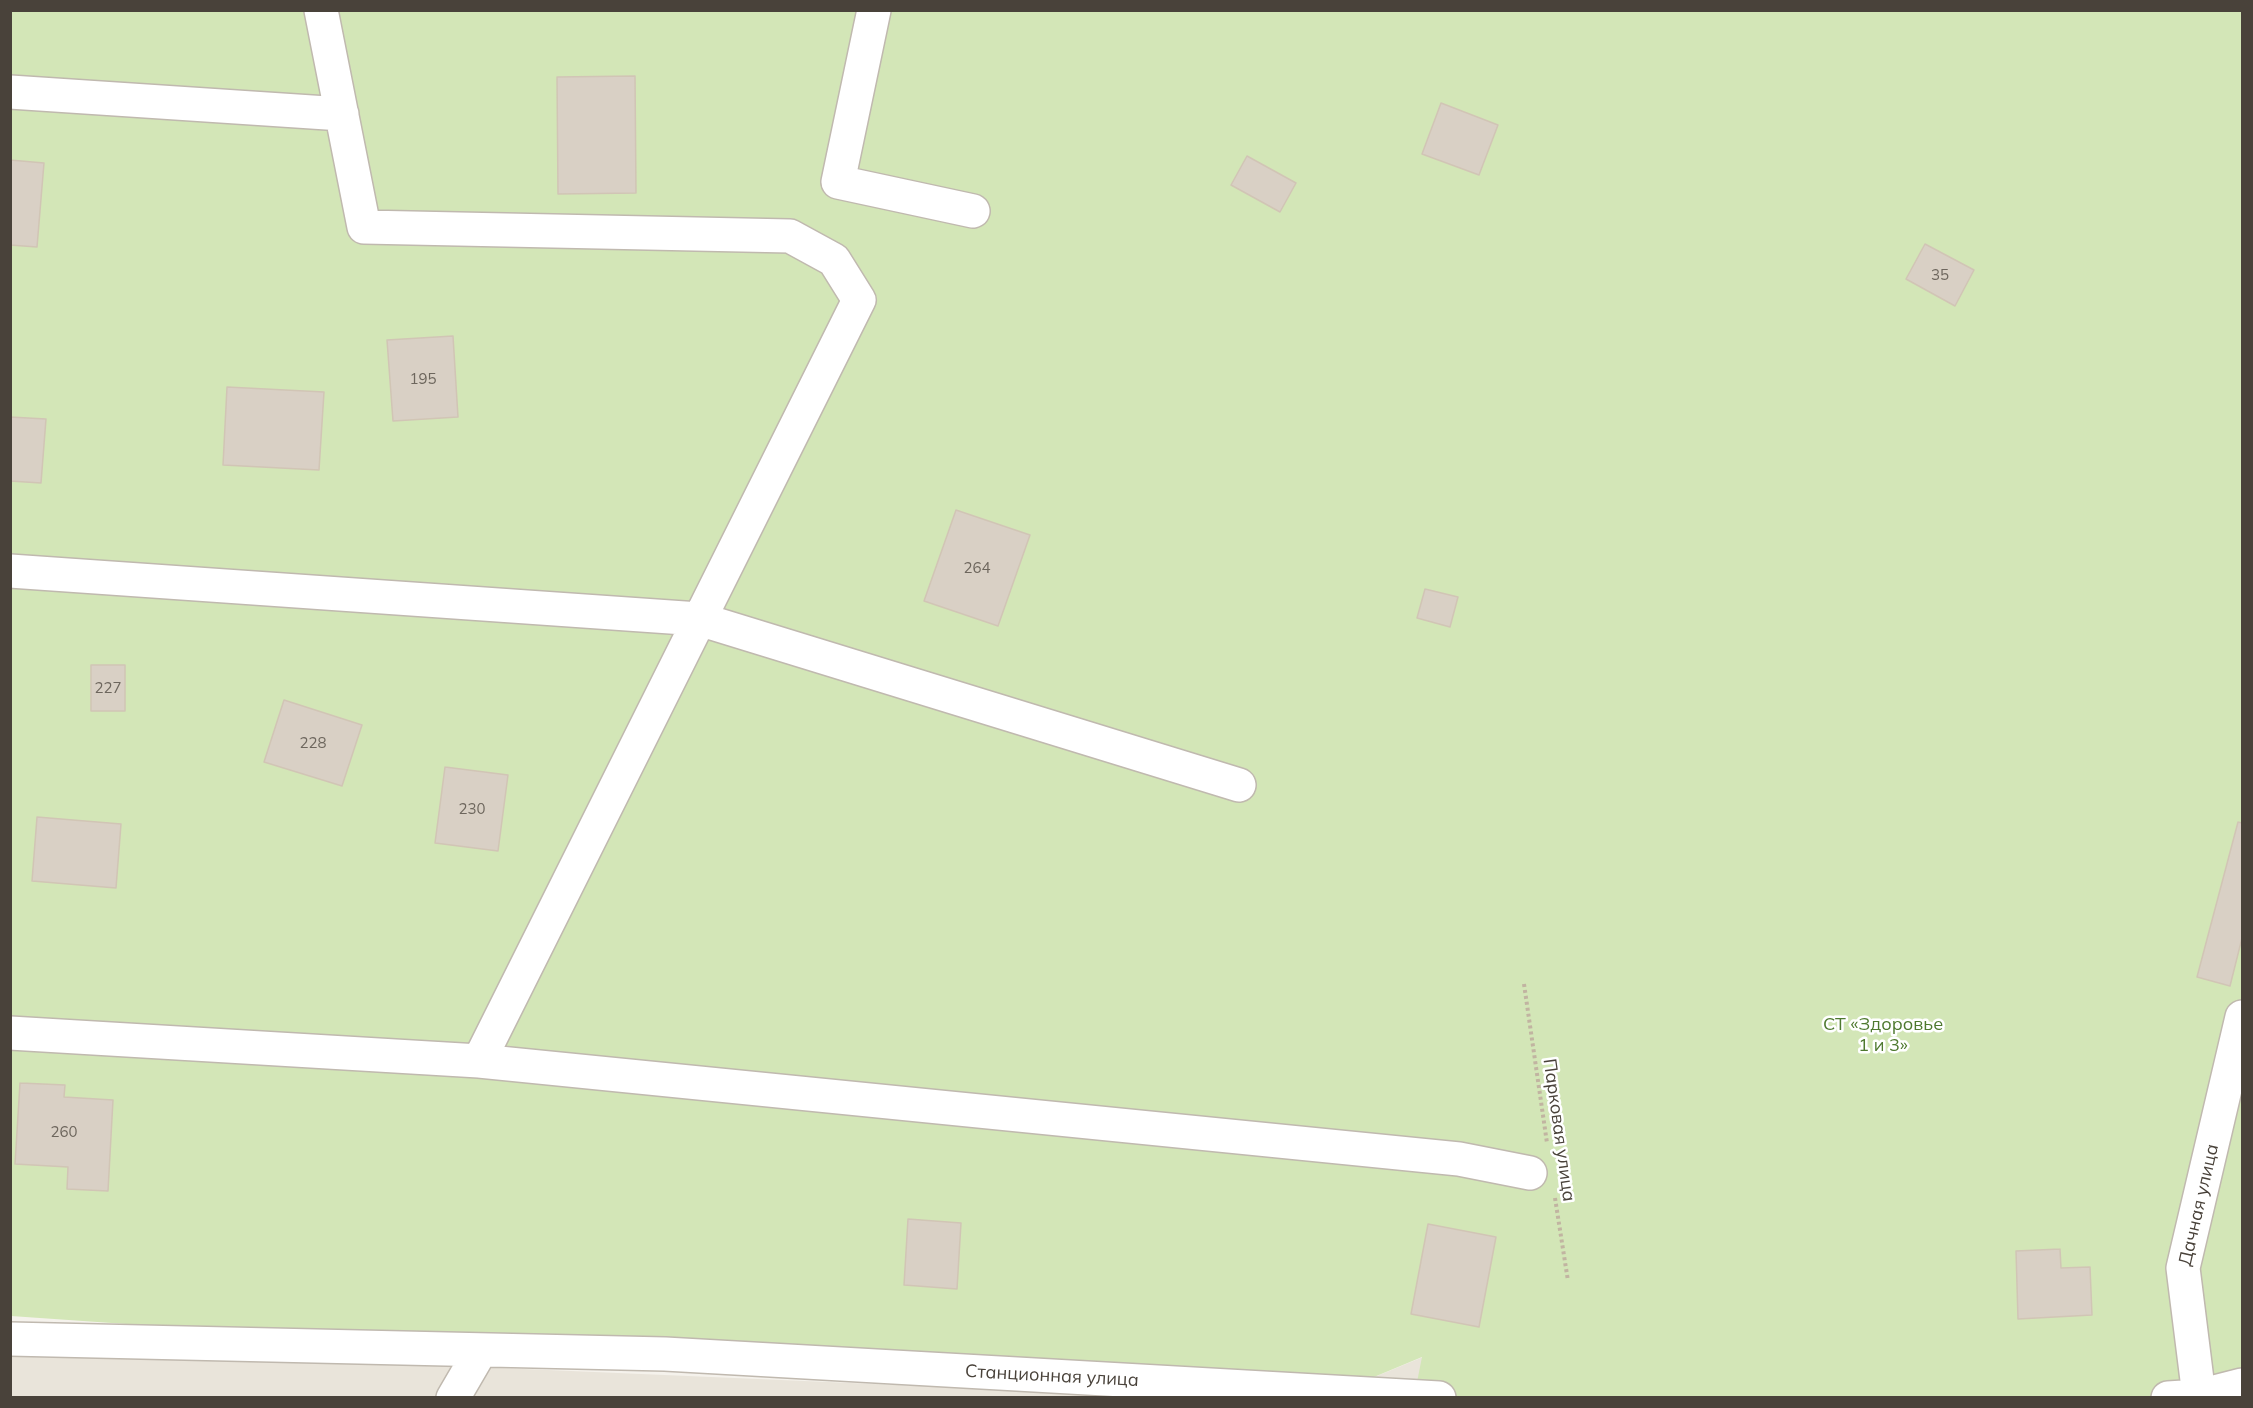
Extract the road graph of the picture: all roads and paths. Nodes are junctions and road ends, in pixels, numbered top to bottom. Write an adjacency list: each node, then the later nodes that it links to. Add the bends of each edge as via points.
1 (321, 10): 4 (street)
2 (874, 10): 5 (street, via 838,182)
3 (10, 92): 4 (street)
4 (342, 114): 7 (street, via 364,227 790,236 834,260 859,300)
5 (973, 211)
6 (10, 571): 7 (street)
7 (699, 619): 8 (street); 12 (street)
8 (1239, 785)
9 (1524, 984): 13 (path, Парковая улица)
10 (2242, 1017): 19 (street, Дачная улица, via 2183,1268)
11 (10, 1033): 12 (street)
12 (479, 1061): 14 (street, via 1459,1159)
13 (1548, 1144)
14 (1542, 1181): 15 (path, Парковая улица)
15 (1568, 1281)
16 (10, 1339): 17 (street, Станционная улица)
17 (482, 1350): 20 (street); 21 (street, Станционная улица, via 665,1354)
18 (2242, 1385): 19 (street)
19 (2184, 1397)
20 (453, 1398)
21 (1439, 1398)

